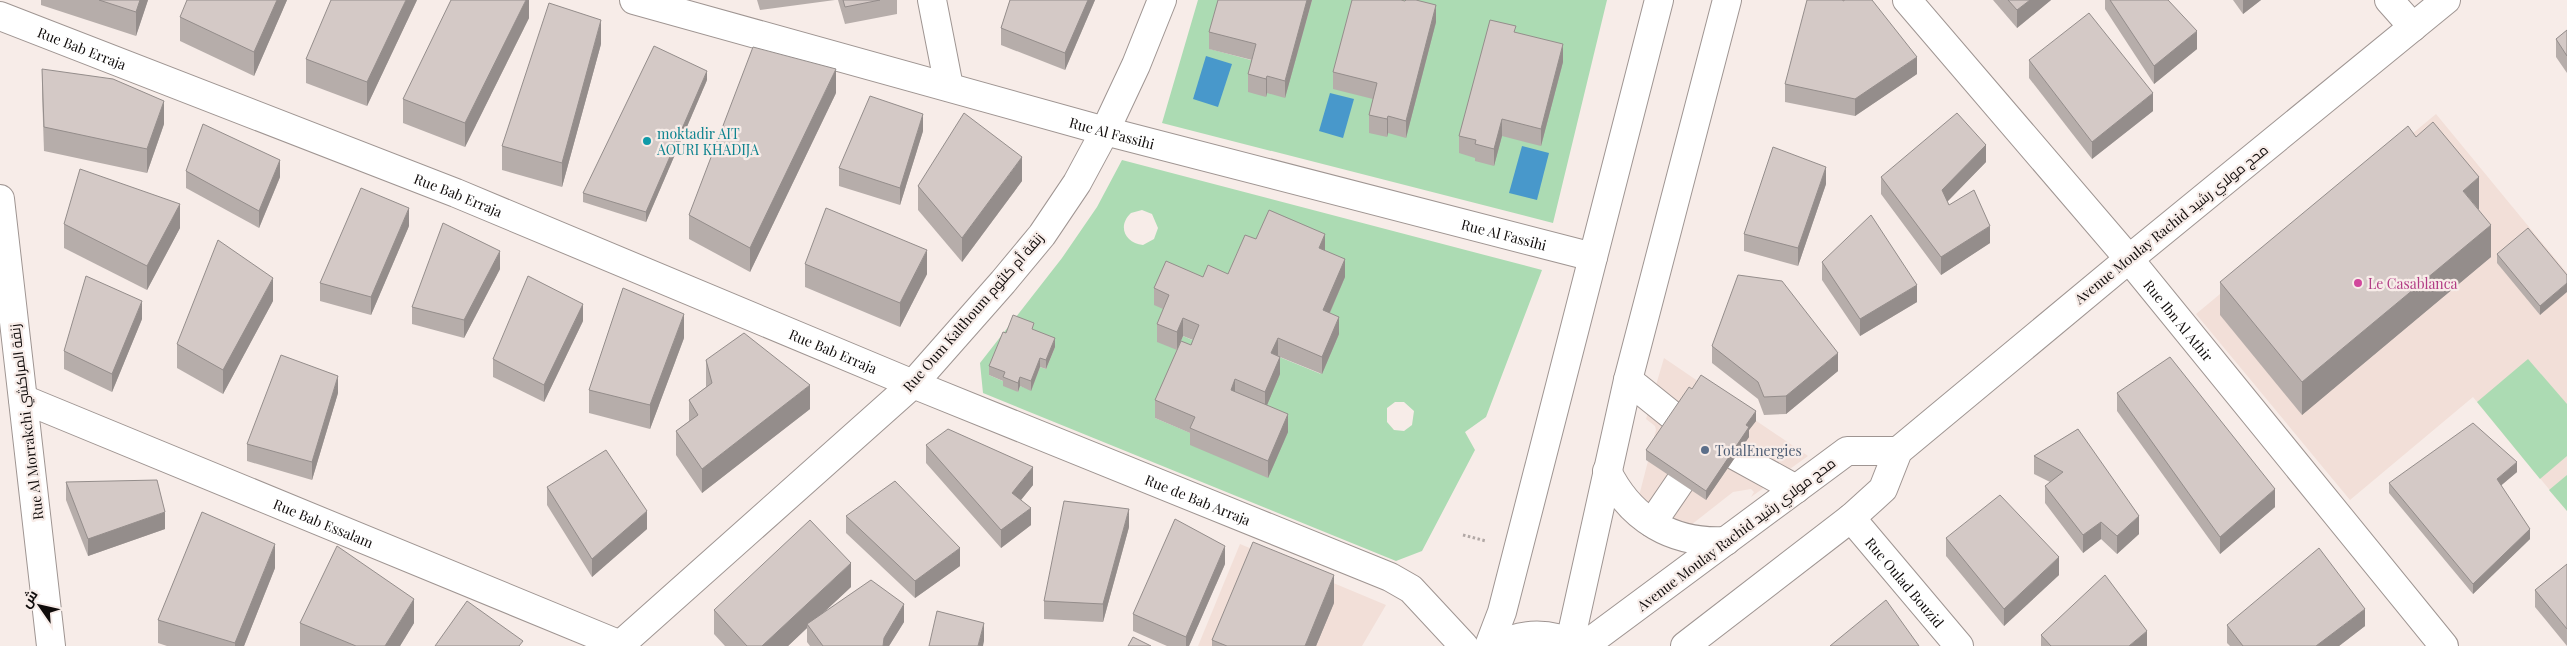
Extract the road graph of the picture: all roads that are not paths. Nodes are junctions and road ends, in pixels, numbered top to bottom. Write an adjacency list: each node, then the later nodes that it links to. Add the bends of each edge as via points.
1 (634, 0): 11 (street, Rue Al Fassihi)
2 (932, 0): 11 (street)
3 (1162, 0): 12 (street, Rue Oum Kalthoum زنقة أم كلثوم)
4 (1660, 0): 14 (street)
5 (1727, 0): 16 (street)
6 (1907, 0): 15 (street, Rue Ibn Al Athir)
7 (2389, 0): 10 (street)
8 (2446, 0): 10 (street, Avenue Moulay Rachid محج مولاي رشيد)
9 (0, 16): 17 (street, Rue Bab Erraja, via 456,193)
10 (2412, 27): 15 (street, Avenue Moulay Rachid محج مولاي رشيد)
11 (949, 88): 12 (street, Rue Al Fassihi)
12 (1105, 131): 14 (street, Rue Al Fassihi); 17 (street, Rue Oum Kalthoum زنقة أم كلثوم, via 1077,183 1042,235)
13 (0, 199): 18 (street, Rue Al Morrakchi زنقة المراكشي)
14 (1593, 257): 32 (street, via 1502,612)
15 (2129, 259): 20 (street, Avenue Moulay Rachid محج مولاي رشيد); 36 (street, Rue Ibn Al Athir)
16 (1628, 380): 19 (street); 22 (street)
17 (913, 384): 28 (street, Rue Oum Kalthoum زنقة أم كلثوم); 31 (street, Rue de Bab Arraja, via 1390,577 1411,589)
18 (23, 399): 28 (street, Rue Bab Essalam); 30 (street, Rue Al Morrakchi زنقة المراكشي)
19 (1674, 417)
20 (1898, 451): 24 (street, Avenue Moulay Rachid محج مولاي رشيد, via 1847,451); 25 (street, Avenue Moulay Rachid محج مولاي رشيد, via 1883,489)
21 (1736, 456): 24 (street)
22 (1608, 471): 26 (street, via 1618,492); 29 (street)
23 (1680, 482): 26 (street)
24 (1796, 489): 27 (street, Avenue Moulay Rachid محج مولاي رشيد)
25 (1851, 518): 34 (street, Avenue Moulay Rachid محج مولاي رشيد); 35 (street, Rue Oulad Bouzid)
26 (1652, 523): 27 (street, via 1684,539)
27 (1726, 541): 29 (street, Avenue Moulay Rachid محج مولاي رشيد)
28 (621, 645)
29 (1577, 645): 33 (street, via 1540,635 1513,638)
30 (51, 646)
31 (1464, 646)
32 (1490, 646)
33 (1497, 646)
34 (1685, 646)
35 (1959, 646)
36 (2444, 646)

